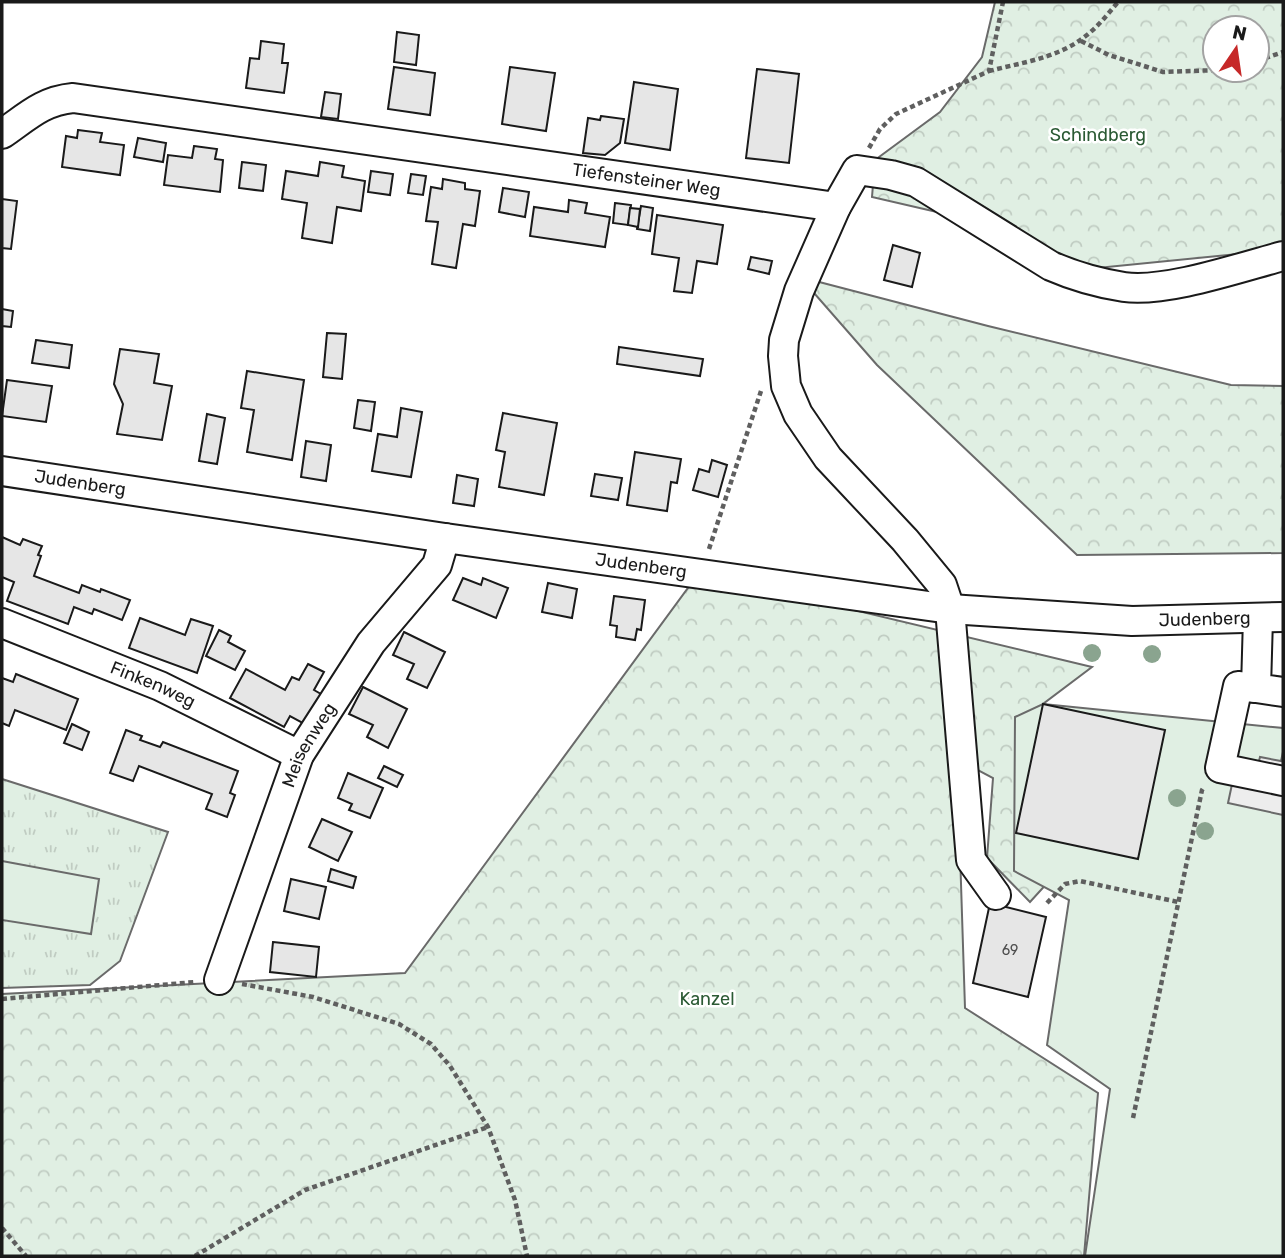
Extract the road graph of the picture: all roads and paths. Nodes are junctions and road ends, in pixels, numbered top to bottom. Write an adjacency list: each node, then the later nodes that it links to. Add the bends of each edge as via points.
1 (1003, 2): 5 (path)
2 (1118, 2): 3 (path)
3 (1081, 41): 4 (path, via 1163,72); 5 (path)
4 (1201, 71)
5 (989, 72): 7 (path, via 896,114 880,129)
6 (2, 134): 8 (street, Tiefensteiner Weg, via 44,104 73,98)
7 (857, 170): 8 (street); 9 (street, via 916,182 1051,266 1125,287 1206,277)
8 (836, 207): 14 (street, via 799,291 785,340 786,386 798,414 828,458 942,585)
9 (1283, 256)
10 (763, 388): 13 (path)
11 (2, 471): 12 (street, Judenberg)
12 (445, 538): 13 (street, Judenberg); 19 (street, Meisenweg, via 437,565 370,643)
13 (701, 573): 14 (street, Judenberg)
14 (950, 609): 15 (street, Judenberg, via 1132,621); 22 (street, via 971,860)
15 (1271, 617): 17 (street)
16 (2, 623): 19 (street, Finkenweg, via 160,686)
17 (1256, 688): 18 (street); 20 (street, via 1238,686)
18 (1283, 692)
19 (299, 755): 25 (street, Meisenweg)
20 (1220, 768): 21 (street); 23 (path, via 1202,790)
21 (1283, 781)
22 (996, 895)
23 (1178, 902): 24 (path, via 1080,881 1065,884); 27 (path)
24 (1047, 903)
25 (219, 980): 26 (path); 28 (path, via 313,997 399,1024 431,1044)
26 (2, 999)
27 (1133, 1118)
28 (488, 1127): 31 (path, via 305,1190); 32 (path, via 515,1200)
29 (2, 1228): 30 (path)
30 (26, 1256)
31 (195, 1256)
32 (527, 1256)

